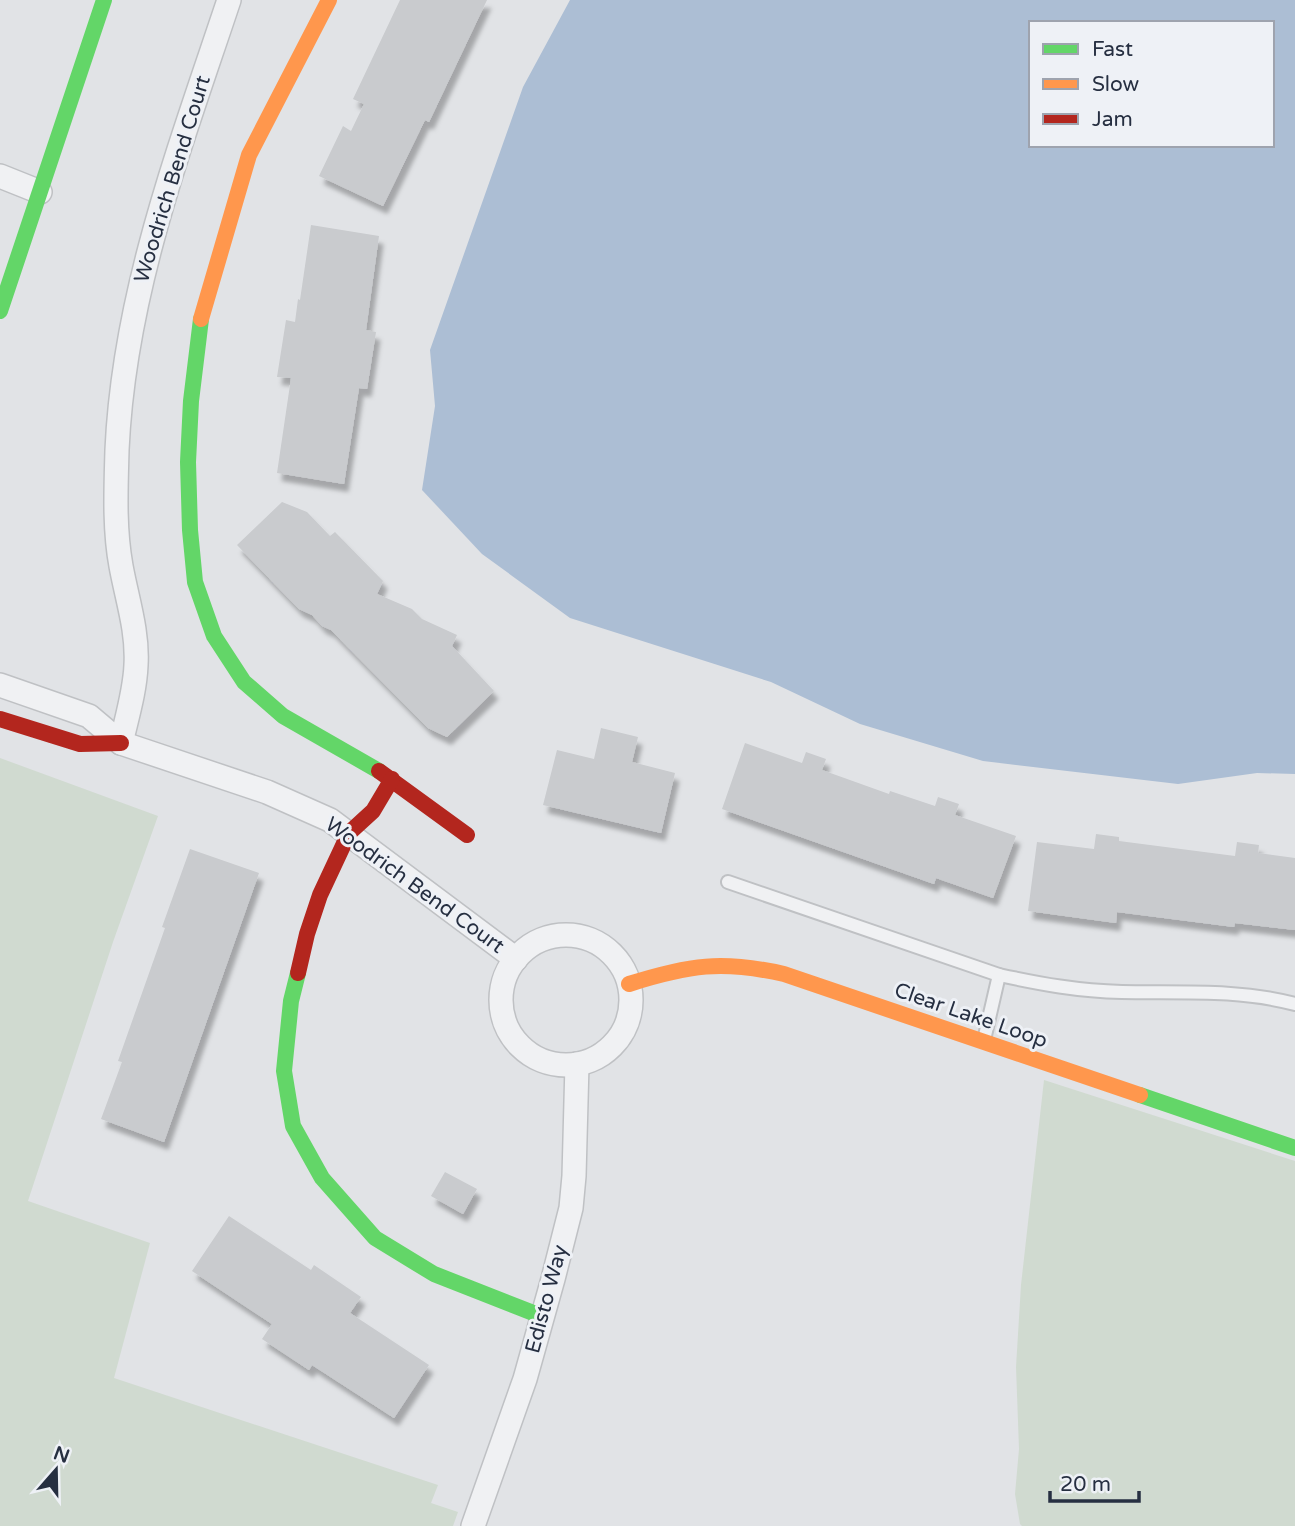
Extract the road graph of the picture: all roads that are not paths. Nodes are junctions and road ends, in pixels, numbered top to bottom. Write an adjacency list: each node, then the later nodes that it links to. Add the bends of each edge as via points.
1 (104, 0): 5 (street)
2 (229, 0): 9 (street, Woodrich Bend Court, via 161,202 140,279 126,358 117,448 116,532 135,634 136,665)
3 (329, 0): 10 (street, via 249,155 201,319 189,430 190,530 195,582 204,610 214,636 244,682 283,716)
4 (0, 176): 5 (street)
5 (40, 192): 6 (street)
6 (0, 311)
7 (11, 689): 8 (street); 9 (street, via 89,716)
8 (6, 721): 9 (street, via 80,744)
9 (121, 743): 11 (street, Woodrich Bend Court, via 267,792)
10 (392, 779): 11 (street, via 373,811); 12 (street)
11 (349, 833): 14 (street, Woodrich Bend Court); 21 (street, via 316,908 291,1001 284,1071 293,1126 322,1178 374,1238 434,1274)
12 (467, 835)
13 (728, 883): 15 (lane)
14 (516, 959): 16 (street, via 549,937 590,939 621,965); 19 (street, via 501,995 509,1032 538,1059)
15 (999, 975): 17 (lane, via 1056,988 1225,993); 18 (lane)
16 (629, 984): 18 (street, Clear Lake Loop, via 684,967 748,965); 19 (street, via 631,1006 626,1026 606,1051)
17 (1295, 1004)
18 (983, 1042): 20 (street, Clear Lake Loop)
19 (577, 1064): 21 (street, Edisto Way, via 571,1208)
20 (1295, 1148)
21 (541, 1316): 22 (street, Edisto Way)
22 (473, 1526)

